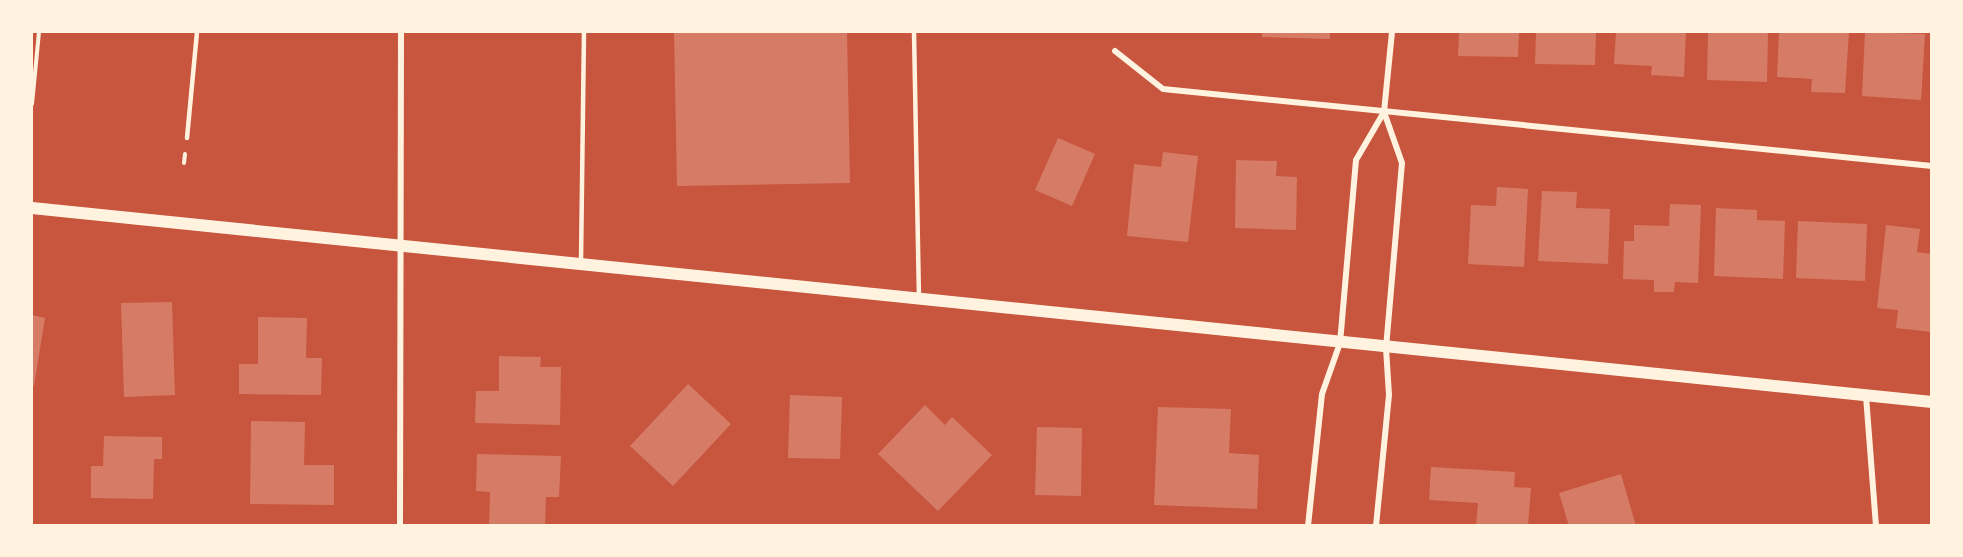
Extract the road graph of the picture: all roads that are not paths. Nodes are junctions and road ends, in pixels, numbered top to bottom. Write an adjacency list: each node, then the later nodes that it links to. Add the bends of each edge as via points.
1 (197, 32): 8 (lane)
2 (401, 32): 11 (street)
3 (584, 32): 12 (lane)
4 (914, 32): 13 (lane)
5 (1392, 32): 7 (street)
6 (1115, 51): 7 (street, via 1163,89)
7 (1384, 111): 9 (street); 14 (street, via 1356,160); 15 (street, via 1402,163)
8 (187, 138)
9 (1932, 166)
10 (32, 208): 11 (main road)
11 (400, 246): 12 (main road); 18 (street)
12 (581, 265): 13 (main road)
13 (919, 299): 14 (main road)
14 (1340, 343): 15 (main road); 19 (street, via 1322,394)
15 (1386, 348): 16 (main road); 20 (street, via 1389,395)
16 (1866, 396): 17 (main road); 21 (street)
17 (1932, 402)
18 (400, 525)
19 (1308, 525)
20 (1376, 525)
21 (1876, 525)

